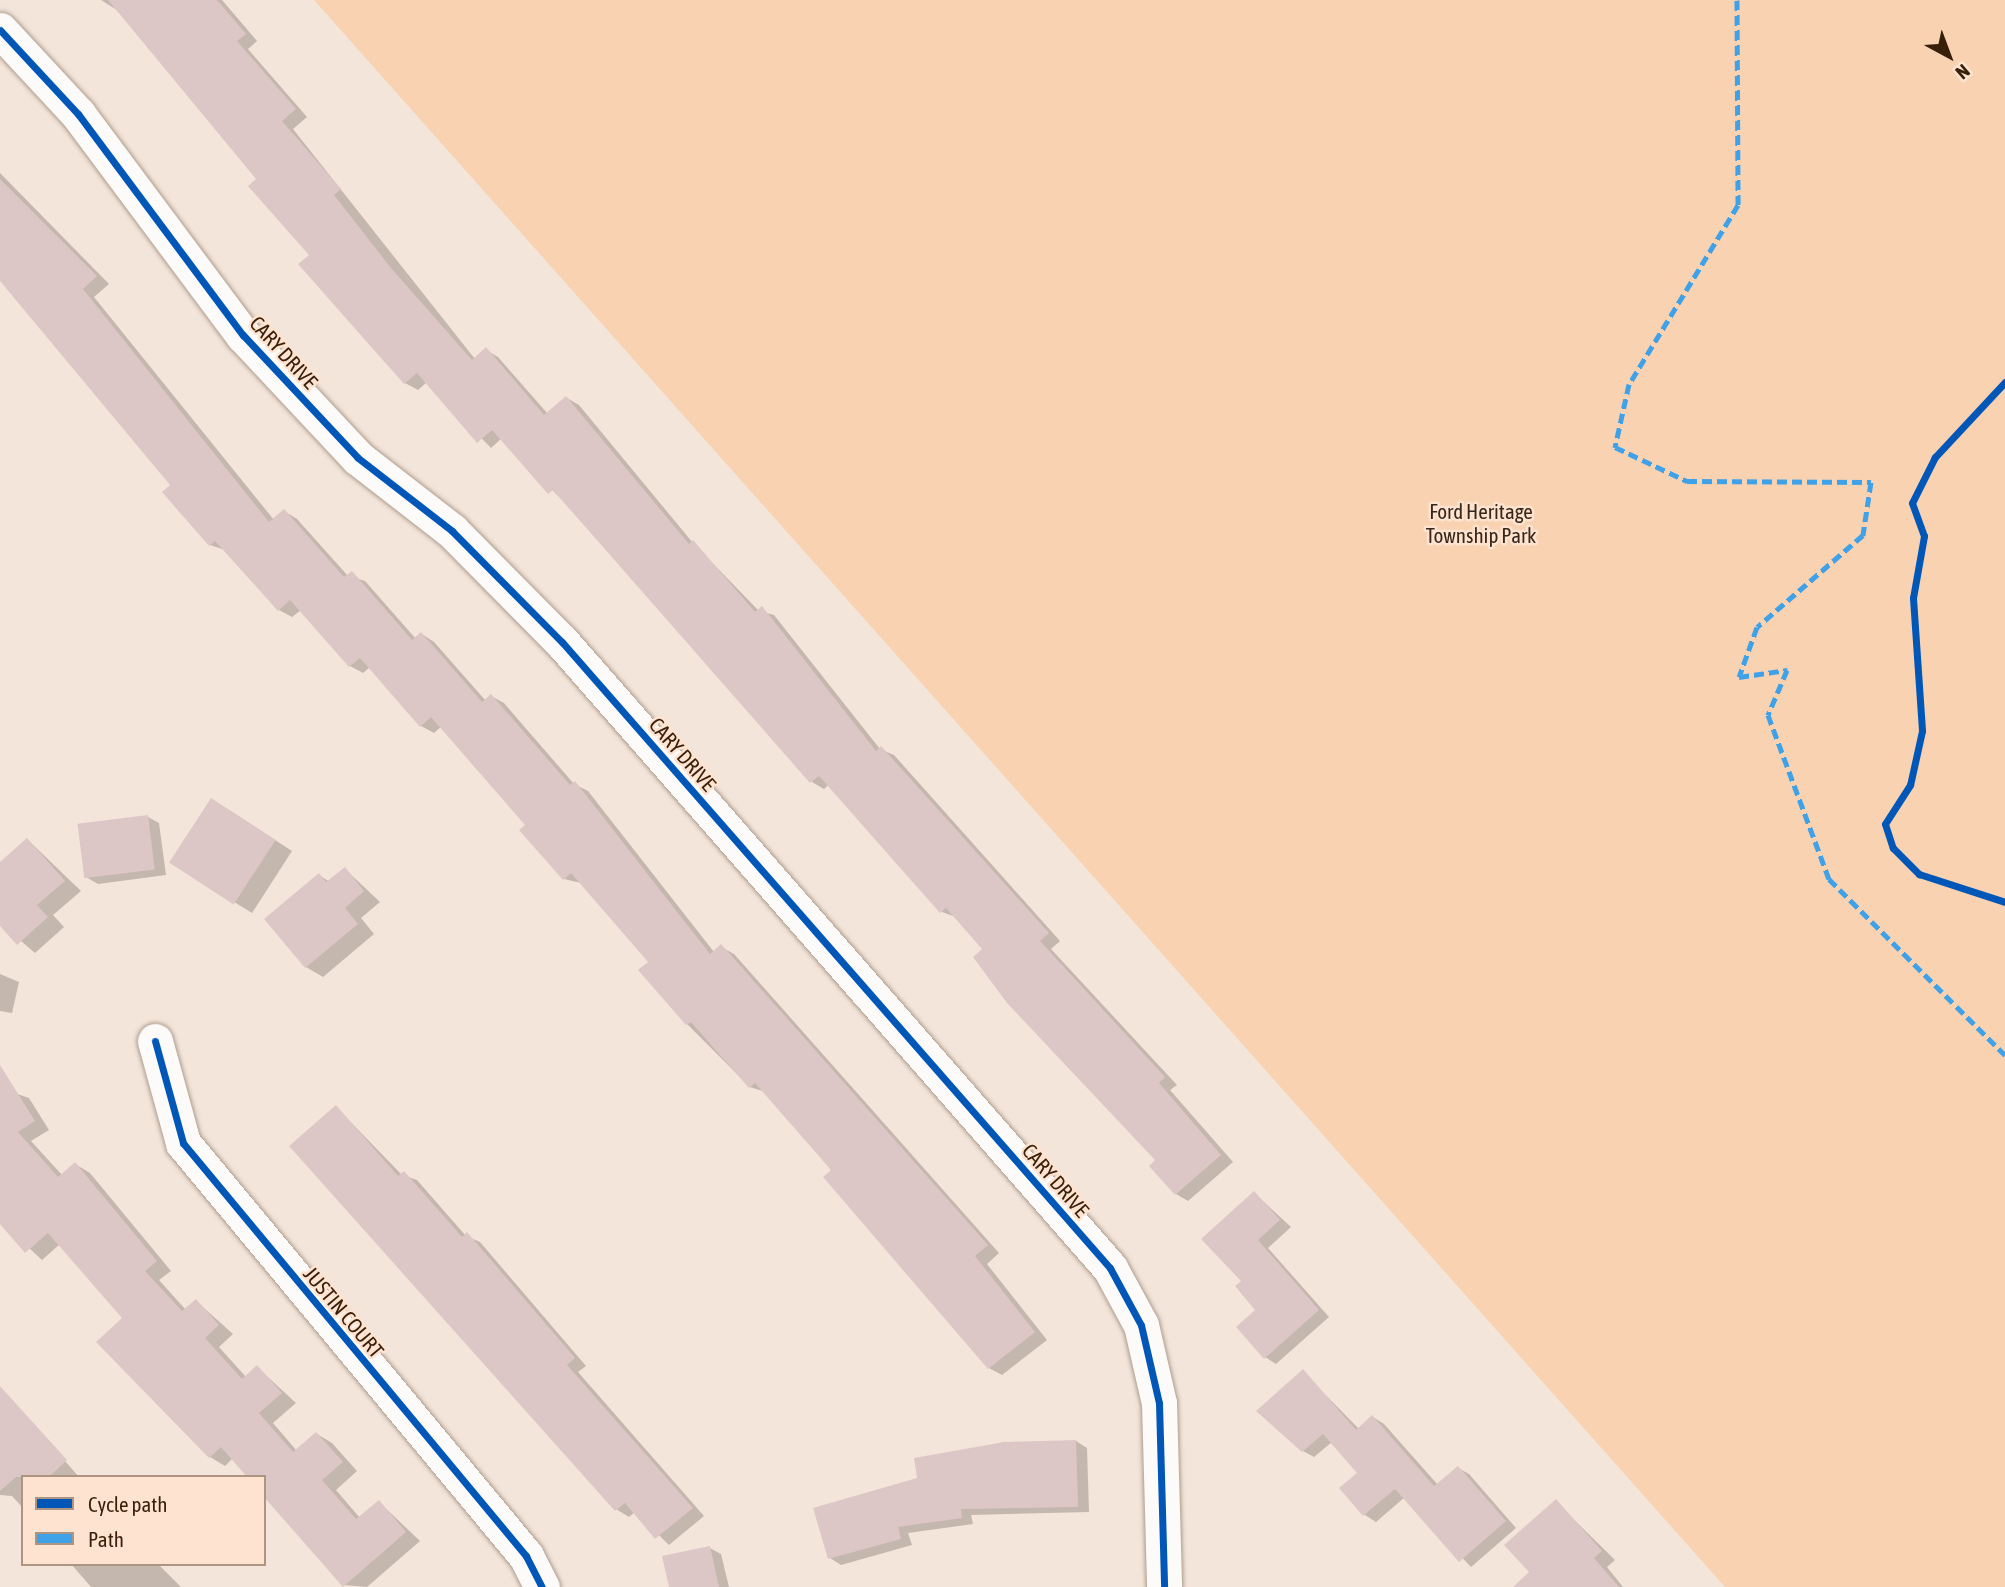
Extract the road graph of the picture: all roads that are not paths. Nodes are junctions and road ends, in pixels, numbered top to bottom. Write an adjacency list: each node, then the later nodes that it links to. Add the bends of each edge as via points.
1 (0, 30): 4 (street, CARY DRIVE, via 78,114 243,335 358,458 452,531 562,642 1110,1268 1141,1325 1159,1402)
2 (155, 1041): 3 (street, JUSTIN COURT, via 184,1143 526,1556)
3 (542, 1587)
4 (1164, 1587)

